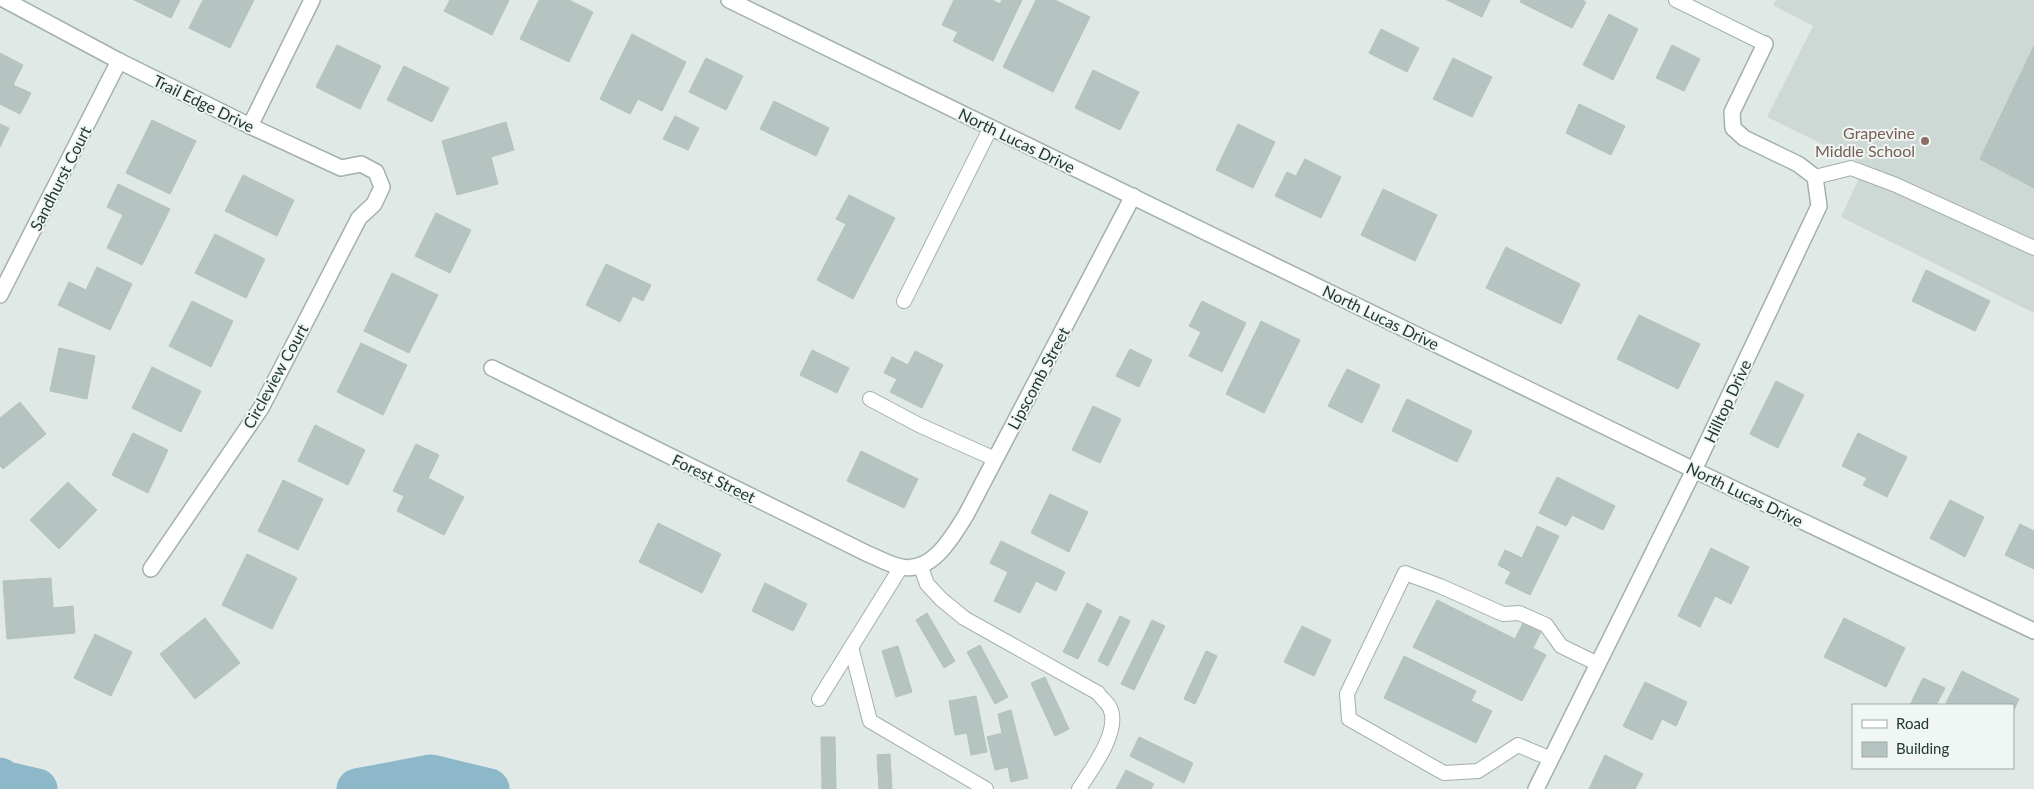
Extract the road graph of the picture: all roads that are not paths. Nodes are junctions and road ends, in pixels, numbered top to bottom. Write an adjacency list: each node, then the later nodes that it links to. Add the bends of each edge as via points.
1 (5, 0): 6 (street, Trail Edge Drive)
2 (312, 0): 7 (street)
3 (729, 0): 8 (street, North Lucas Drive)
4 (1676, 0): 5 (lane)
5 (1765, 44): 9 (street, via 1732,112 1733,128 1744,138 1798,164)
6 (119, 61): 7 (street, Trail Edge Drive); 13 (street, Sandhurst Court)
7 (250, 126): 11 (street, Trail Edge Drive, via 341,168 361,164 376,172 382,187)
8 (991, 127): 10 (street, North Lucas Drive); 14 (lane)
9 (1816, 177): 12 (lane, via 1851,168); 18 (street, Hilltop Drive, via 1819,206)
10 (1133, 196): 17 (street, Lipscomb Street); 18 (street, North Lucas Drive)
11 (374, 204): 21 (street, Circleview Court, via 359,218 261,408)
12 (2034, 248)
13 (0, 295)
14 (904, 300)
15 (492, 368): 19 (street, Forest Street, via 868,554)
16 (870, 399): 17 (lane)
17 (995, 459): 20 (street, Lipscomb Street, via 966,515 946,545)
18 (1694, 470): 22 (street, North Lucas Drive); 24 (street, Hilltop Drive)
19 (901, 567): 20 (street, Forest Street); 23 (lane)
20 (921, 567): 28 (lane, via 927,584 964,618 1098,693 1110,708 1113,726 1098,760)
21 (151, 569)
22 (2034, 631)
23 (851, 647): 25 (lane); 27 (lane, via 870,720)
24 (1598, 664): 26 (street, Hilltop Drive); 26 (lane, via 1561,646 1546,625 1519,613 1503,614 1405,573 1347,694 1349,719 1444,773 1478,771 1518,745)
25 (819, 699)
26 (1551, 759): 29 (street, Hilltop Drive)
27 (986, 789)
28 (1079, 789)
29 (1536, 789)

